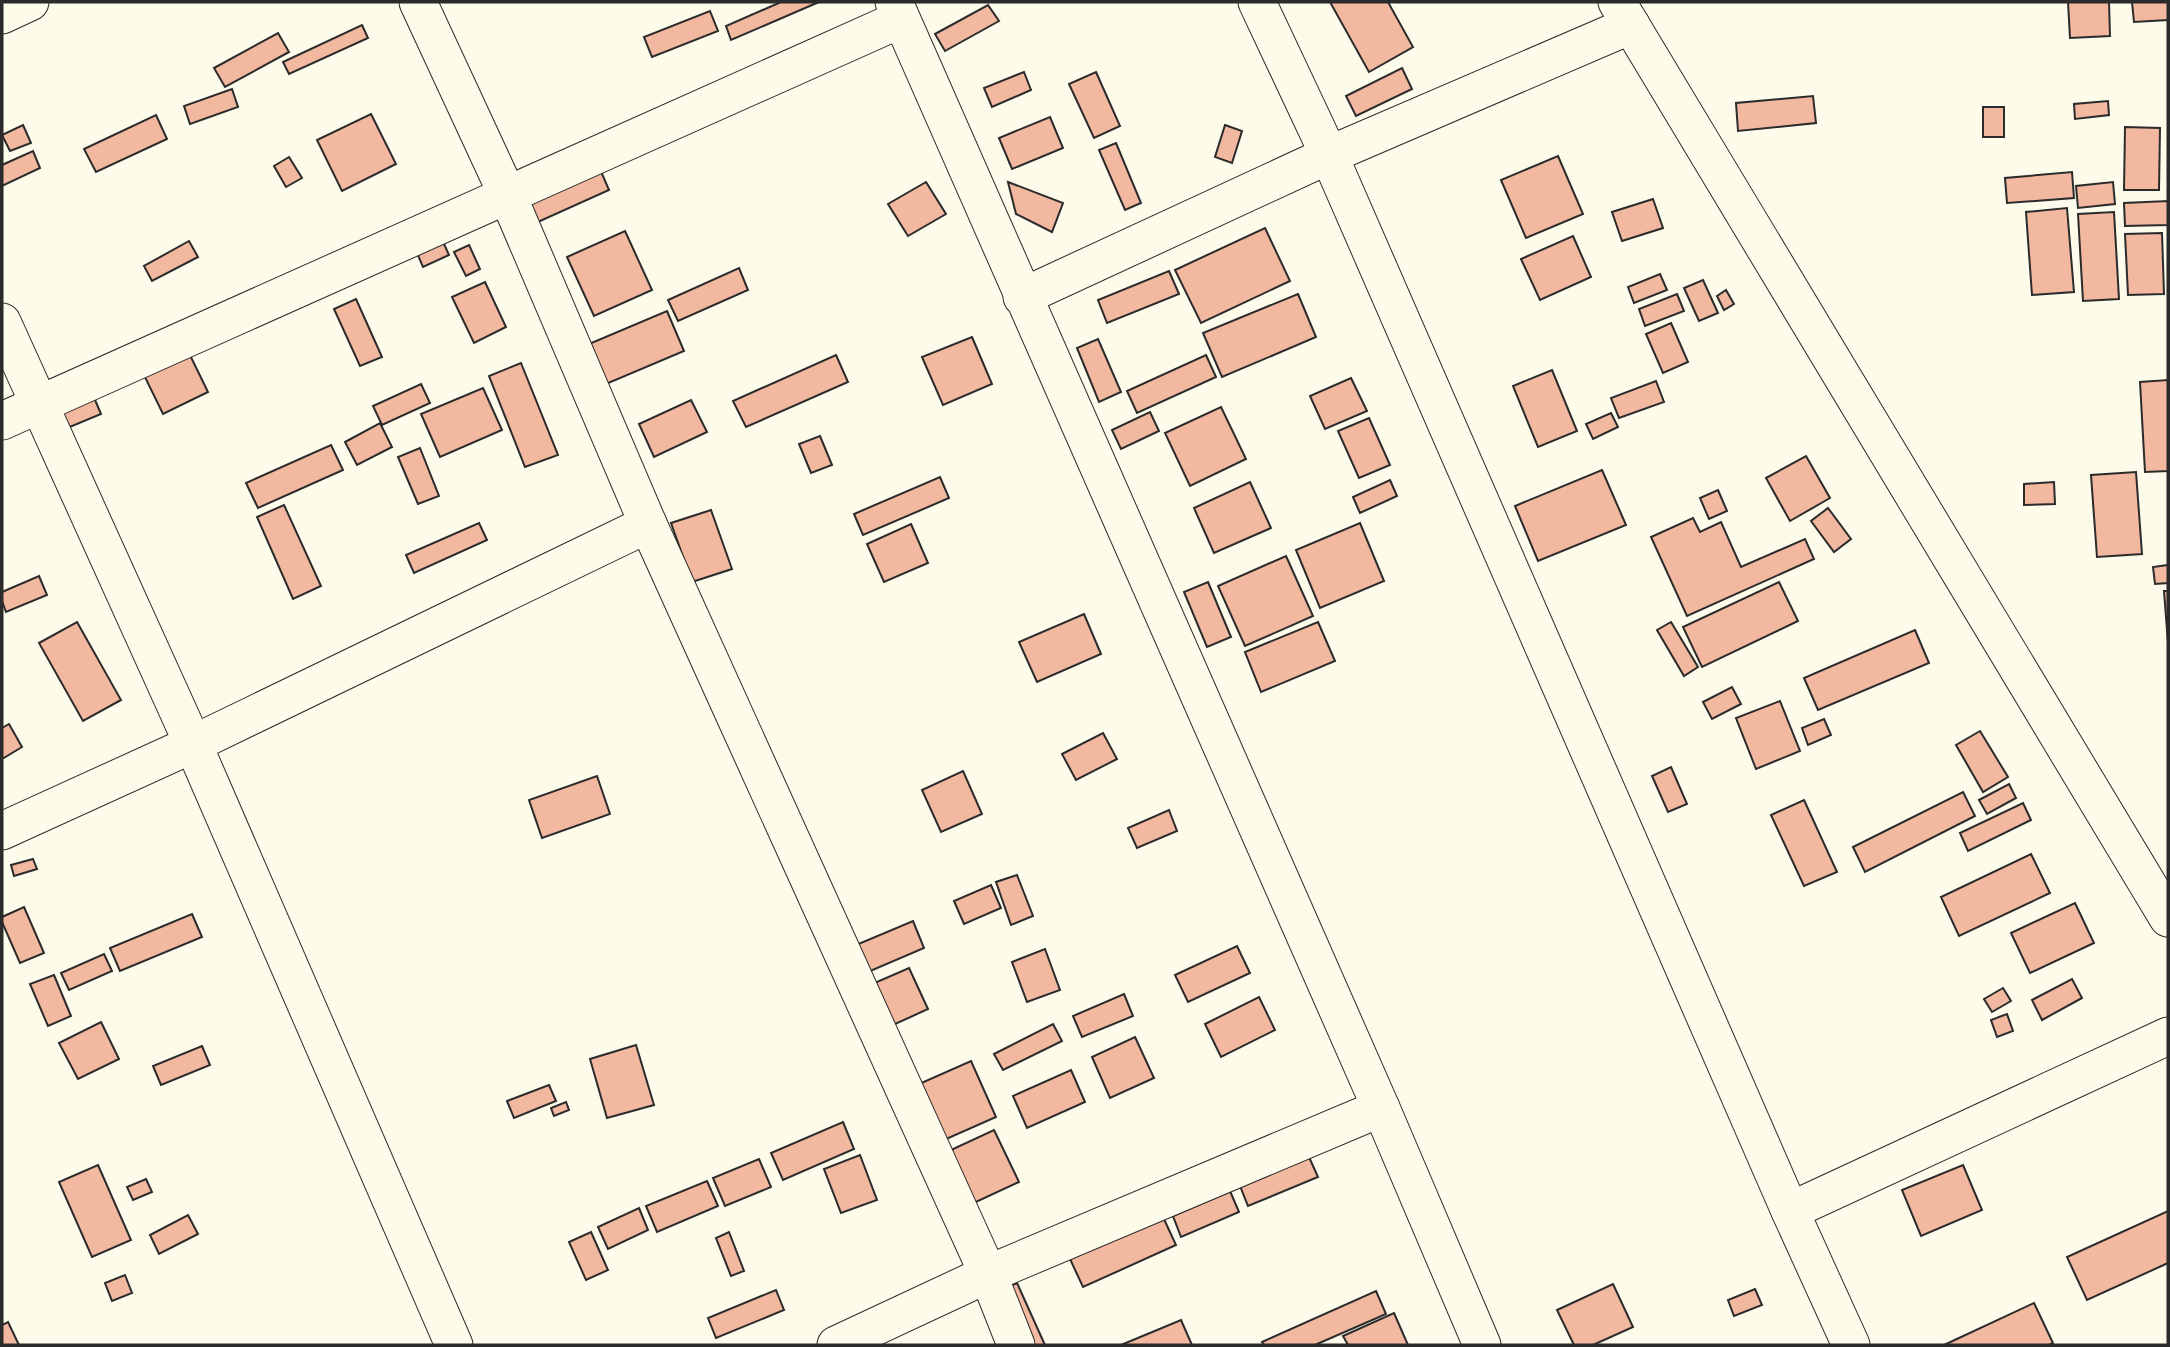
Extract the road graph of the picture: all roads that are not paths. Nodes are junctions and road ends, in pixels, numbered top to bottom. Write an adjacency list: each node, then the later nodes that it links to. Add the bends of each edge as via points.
1 (30, 2): 6 (street)
2 (418, 2): 8 (street)
3 (1257, 2): 7 (street)
4 (898, 10): 8 (street); 9 (street)
5 (1624, 13): 7 (street); 16 (street)
6 (2, 15)
7 (1329, 155): 9 (street); 19 (street)
8 (506, 194): 11 (street); 13 (street)
9 (1022, 297): 18 (street)
10 (2, 322): 11 (street)
11 (38, 406): 12 (street); 14 (street)
12 (2, 421)
13 (648, 524): 14 (street); 20 (street)
14 (193, 744): 15 (street); 21 (street)
15 (2, 831)
16 (2168, 918)
17 (2168, 1036): 19 (street)
18 (1381, 1108): 20 (street); 24 (street)
19 (1790, 1211): 25 (street)
20 (988, 1274): 22 (street); 23 (street)
21 (454, 1345)
22 (836, 1345)
23 (1016, 1345)
24 (1482, 1345)
25 (1851, 1345)

